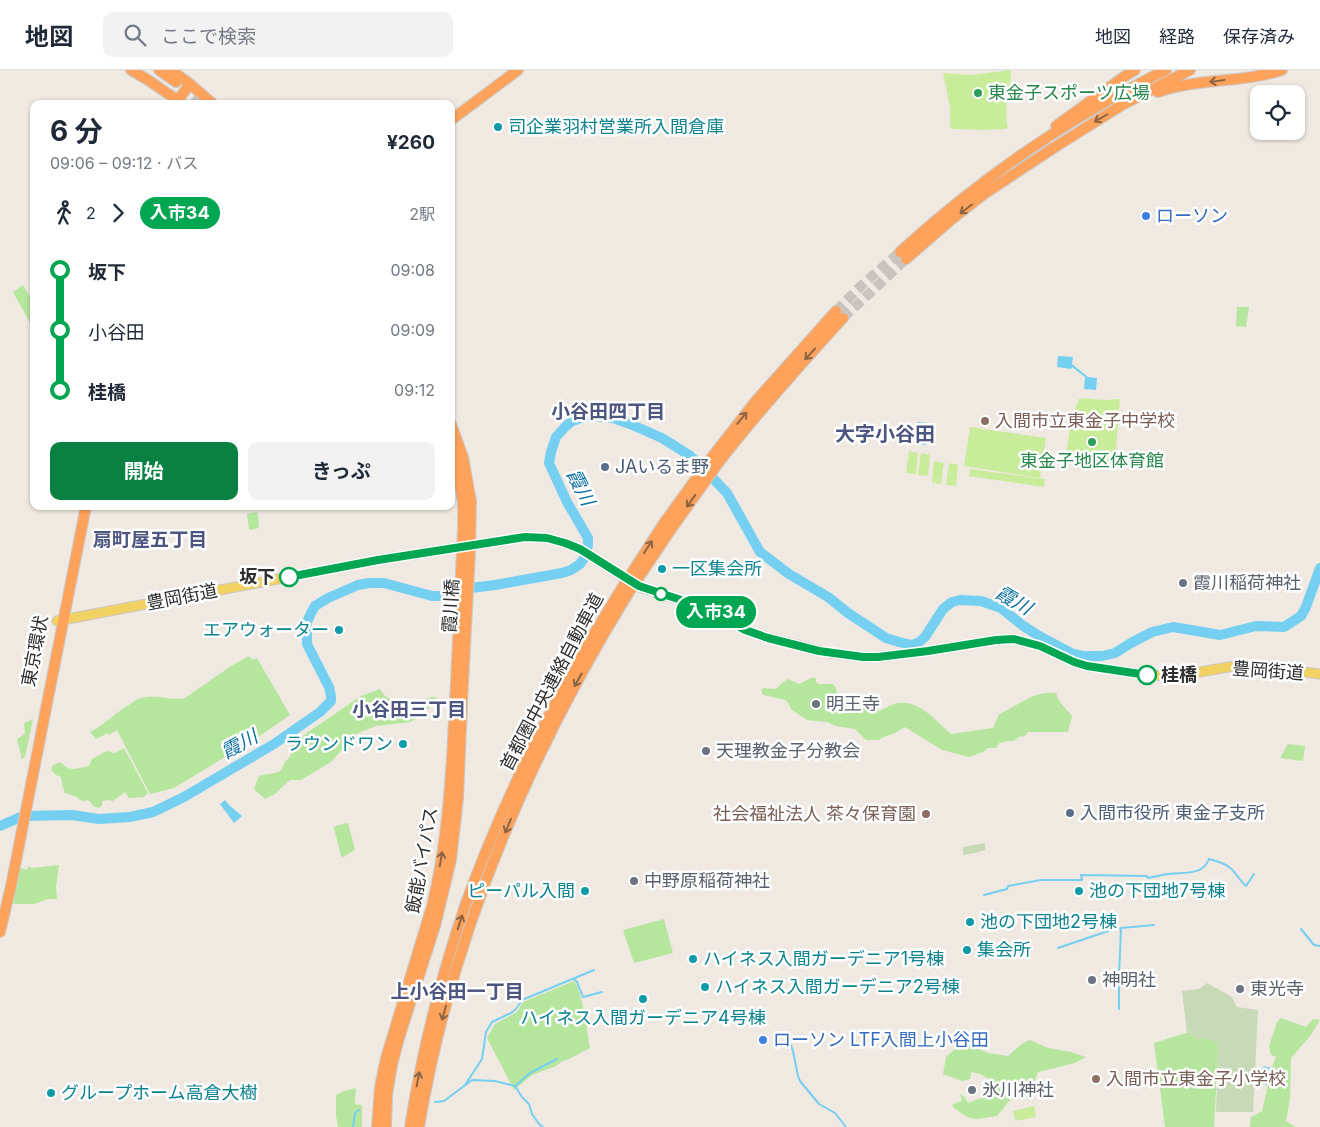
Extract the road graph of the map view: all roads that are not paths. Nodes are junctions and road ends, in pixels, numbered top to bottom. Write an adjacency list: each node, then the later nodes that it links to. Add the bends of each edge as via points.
1 (131, 70): 11 (highway)
2 (145, 70): 11 (highway)
3 (159, 70): 11 (highway)
4 (171, 70): 11 (highway)
5 (507, 70): 14 (highway)
6 (518, 70): 15 (highway)
7 (1135, 70): 16 (highway)
8 (1166, 70): 16 (highway, via 1050,136)
9 (1190, 70): 13 (highway)
10 (1282, 70): 13 (highway, one-way to 13, via 1166,89)
11 (182, 93): 12 (highway)
12 (202, 100)
13 (1122, 105): 16 (highway, one-way to 16, via 984,194 903,255 939,217)
14 (455, 109)
15 (455, 117)
16 (978, 186)
17 (840, 315): 23 (highway, 首都圏中央連絡自動車道, bridge, via 716,459 682,514)
18 (455, 435): 20 (highway, via 463,457)
19 (455, 461): 20 (highway)
20 (467, 502): 26 (highway, 霞川橋, bridge, via 470,553)
21 (79, 510): 24 (highway, 東京環状)
22 (85, 510): 24 (highway, 東京環状)
23 (625, 590): 32 (highway, 首都圏中央連絡自動車道, one-way to 23, via 433,1015 466,904 486,851 554,707 604,616); 33 (highway, 首都圏中央連絡自動車道, one-way to 33, via 528,779 476,908 446,1009)
24 (61, 620): 25 (main road, 豊岡街道, via 378,560 525,537 565,543 639,586 711,610 745,630 829,653 878,657 1014,639 1087,666 1148,675 1189,674 1241,666); 27 (highway, 東京環状)
25 (1320, 674)
26 (460, 683): 30 (highway, 飯能バイパス, one-way to 26, via 386,1058 437,887); 31 (highway, 飯能バイパス, via 458,798 451,860 435,926 392,1066)
27 (19, 830): 28 (highway); 29 (highway)
28 (0, 910)
29 (0, 932)
30 (377, 1127)
31 (386, 1127)
32 (410, 1127)
33 (420, 1127)

